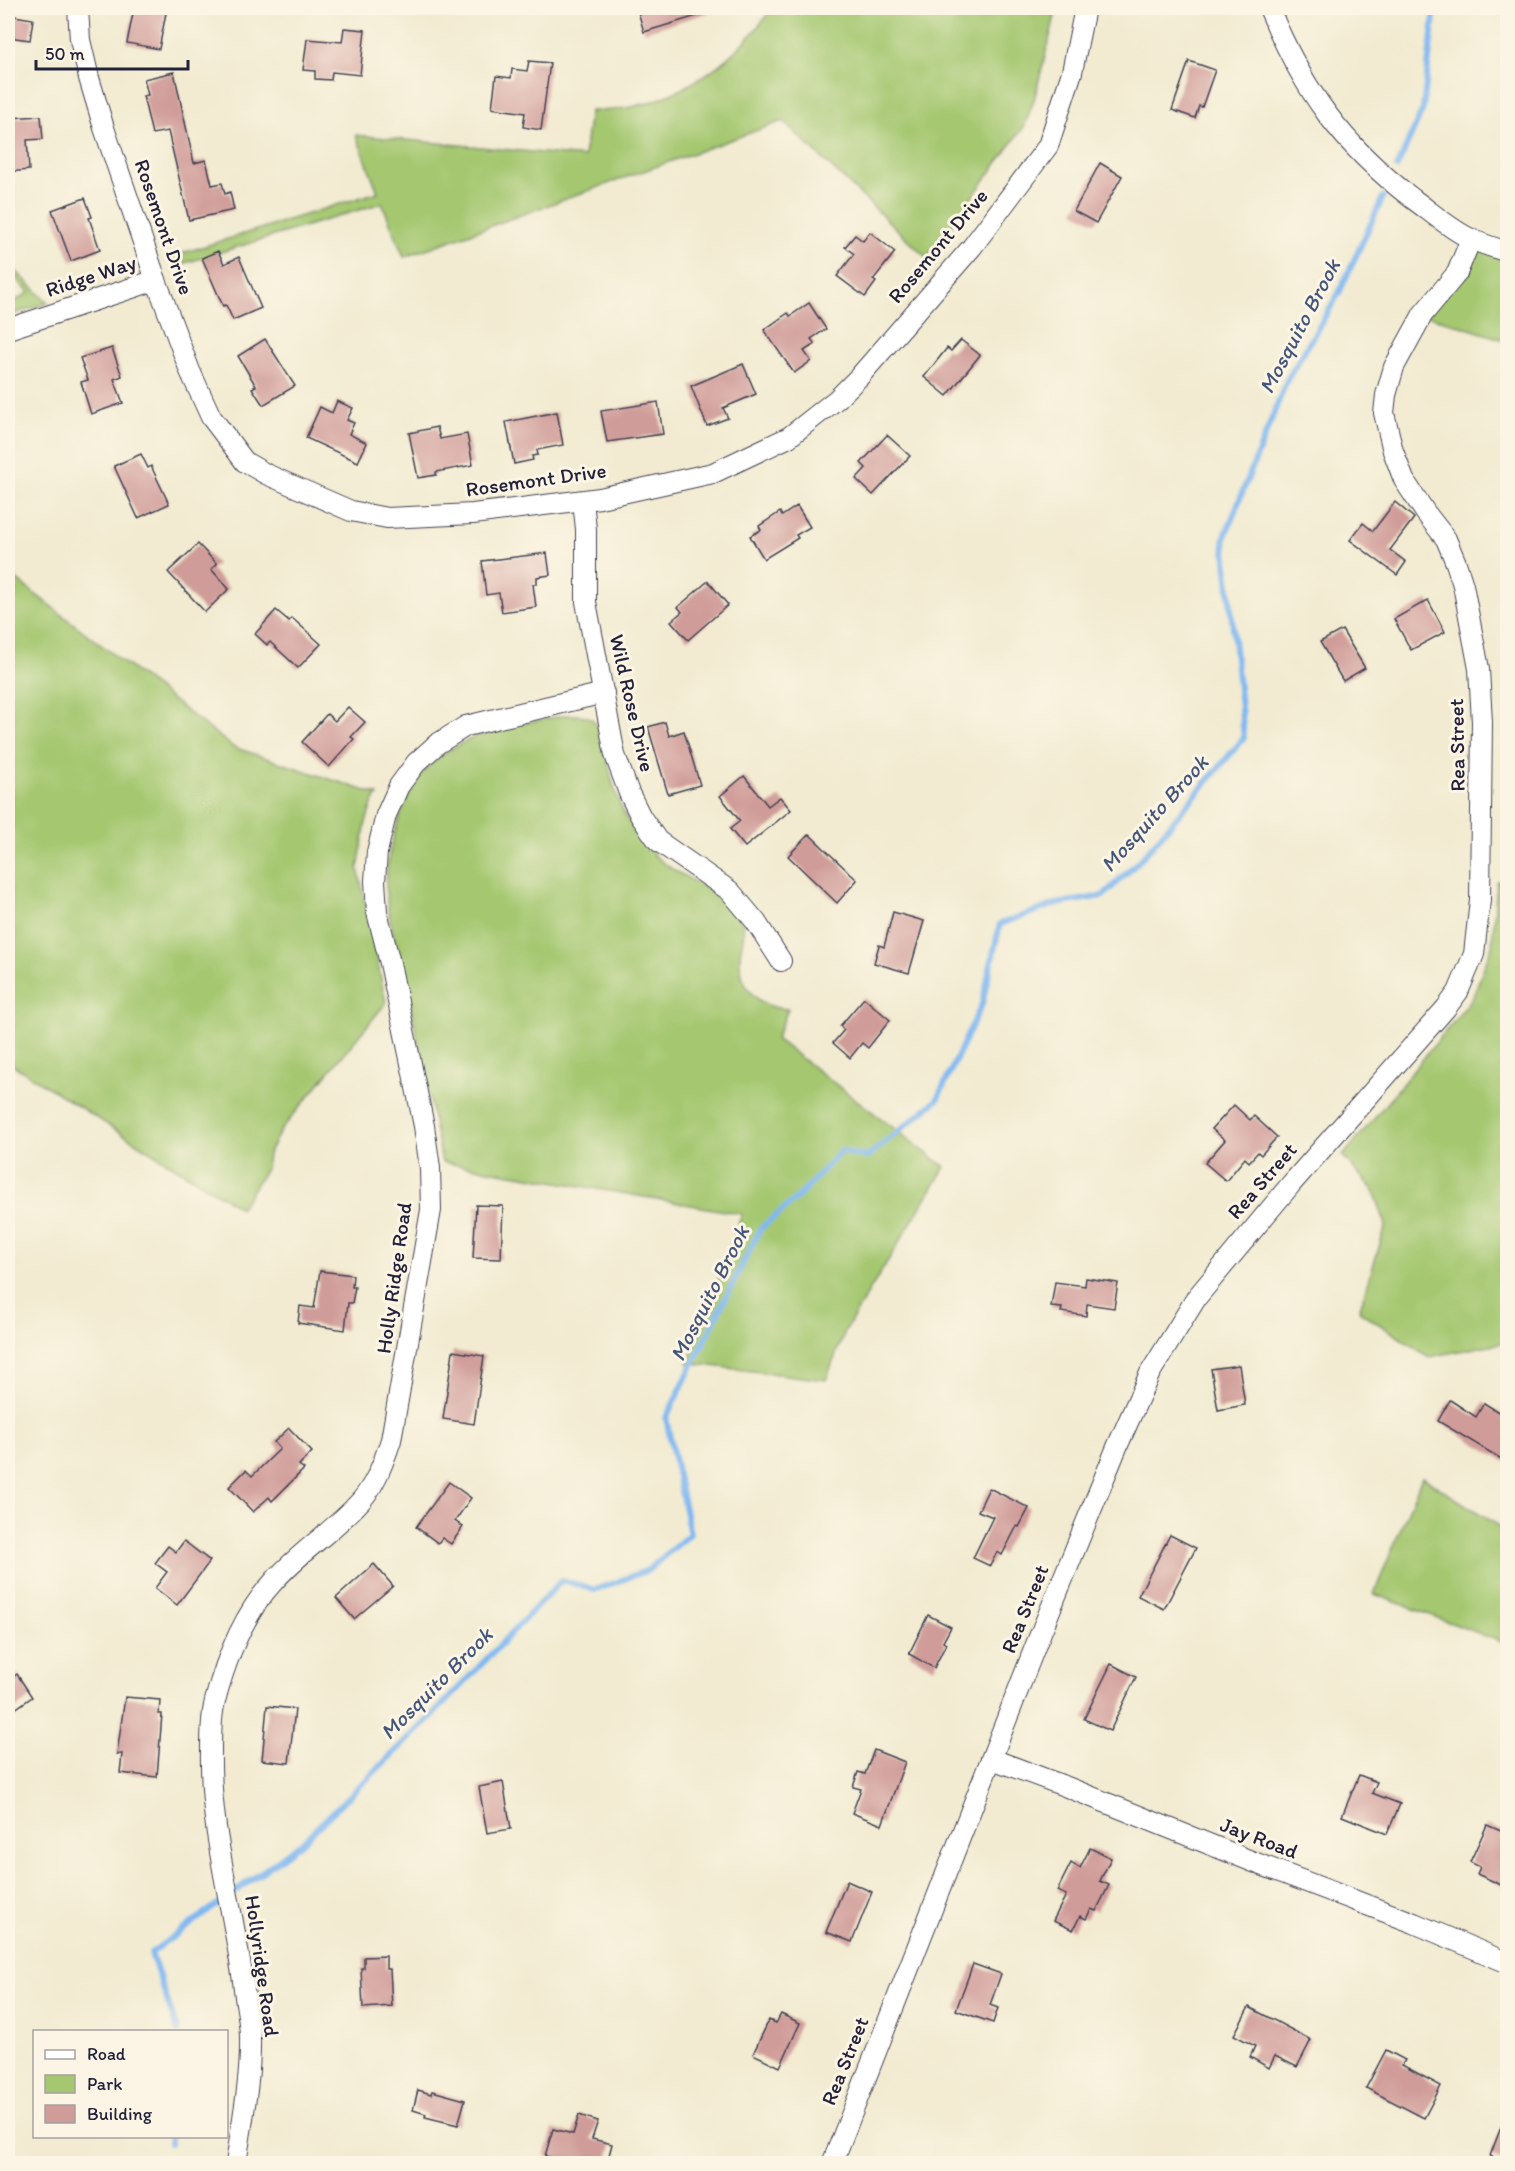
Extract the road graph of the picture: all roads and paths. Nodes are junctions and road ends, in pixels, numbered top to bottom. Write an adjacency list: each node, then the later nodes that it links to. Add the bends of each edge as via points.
1 (78, 8): 6 (street, Rosemont Drive, via 89,78)
2 (1085, 8): 8 (street, Rosemont Drive, via 1072,72 1048,146 972,247 837,399 789,437 713,473)
3 (1269, 8): 4 (street, via 1298,72 1336,127 1392,183)
4 (1471, 239): 5 (street); 11 (street, Rea Street, via 1457,273 1423,314 1394,367 1384,413 1404,480 1446,538 1456,563 1479,669 1481,878 1474,954 1458,992 1446,1008 1248,1235 1173,1333 1150,1373 1117,1447)
5 (1508, 252)
6 (156, 280): 7 (street, Ridge Way); 8 (street, Rosemont Drive, via 211,417 245,462 266,474 351,511 387,518 473,514)
7 (8, 329)
8 (583, 501): 9 (street, Wild Rose Drive, via 586,602)
9 (604, 693): 10 (street, Wild Rose Drive, via 615,755 640,817 658,841 730,891); 12 (street, Holly Ridge Road, via 466,726 416,763 399,786 386,815 375,871 377,912 424,1126 431,1210 392,1440 384,1464 356,1507 274,1581 241,1630 226,1662 214,1704 211,1772)
10 (781, 961)
11 (992, 1760): 13 (street, Jay Road, via 1414,1923); 15 (street, Rea Street)
12 (226, 1883): 14 (street, Hollyridge Road, via 250,2036)
13 (1508, 1964)
14 (236, 2163)
15 (832, 2163)

